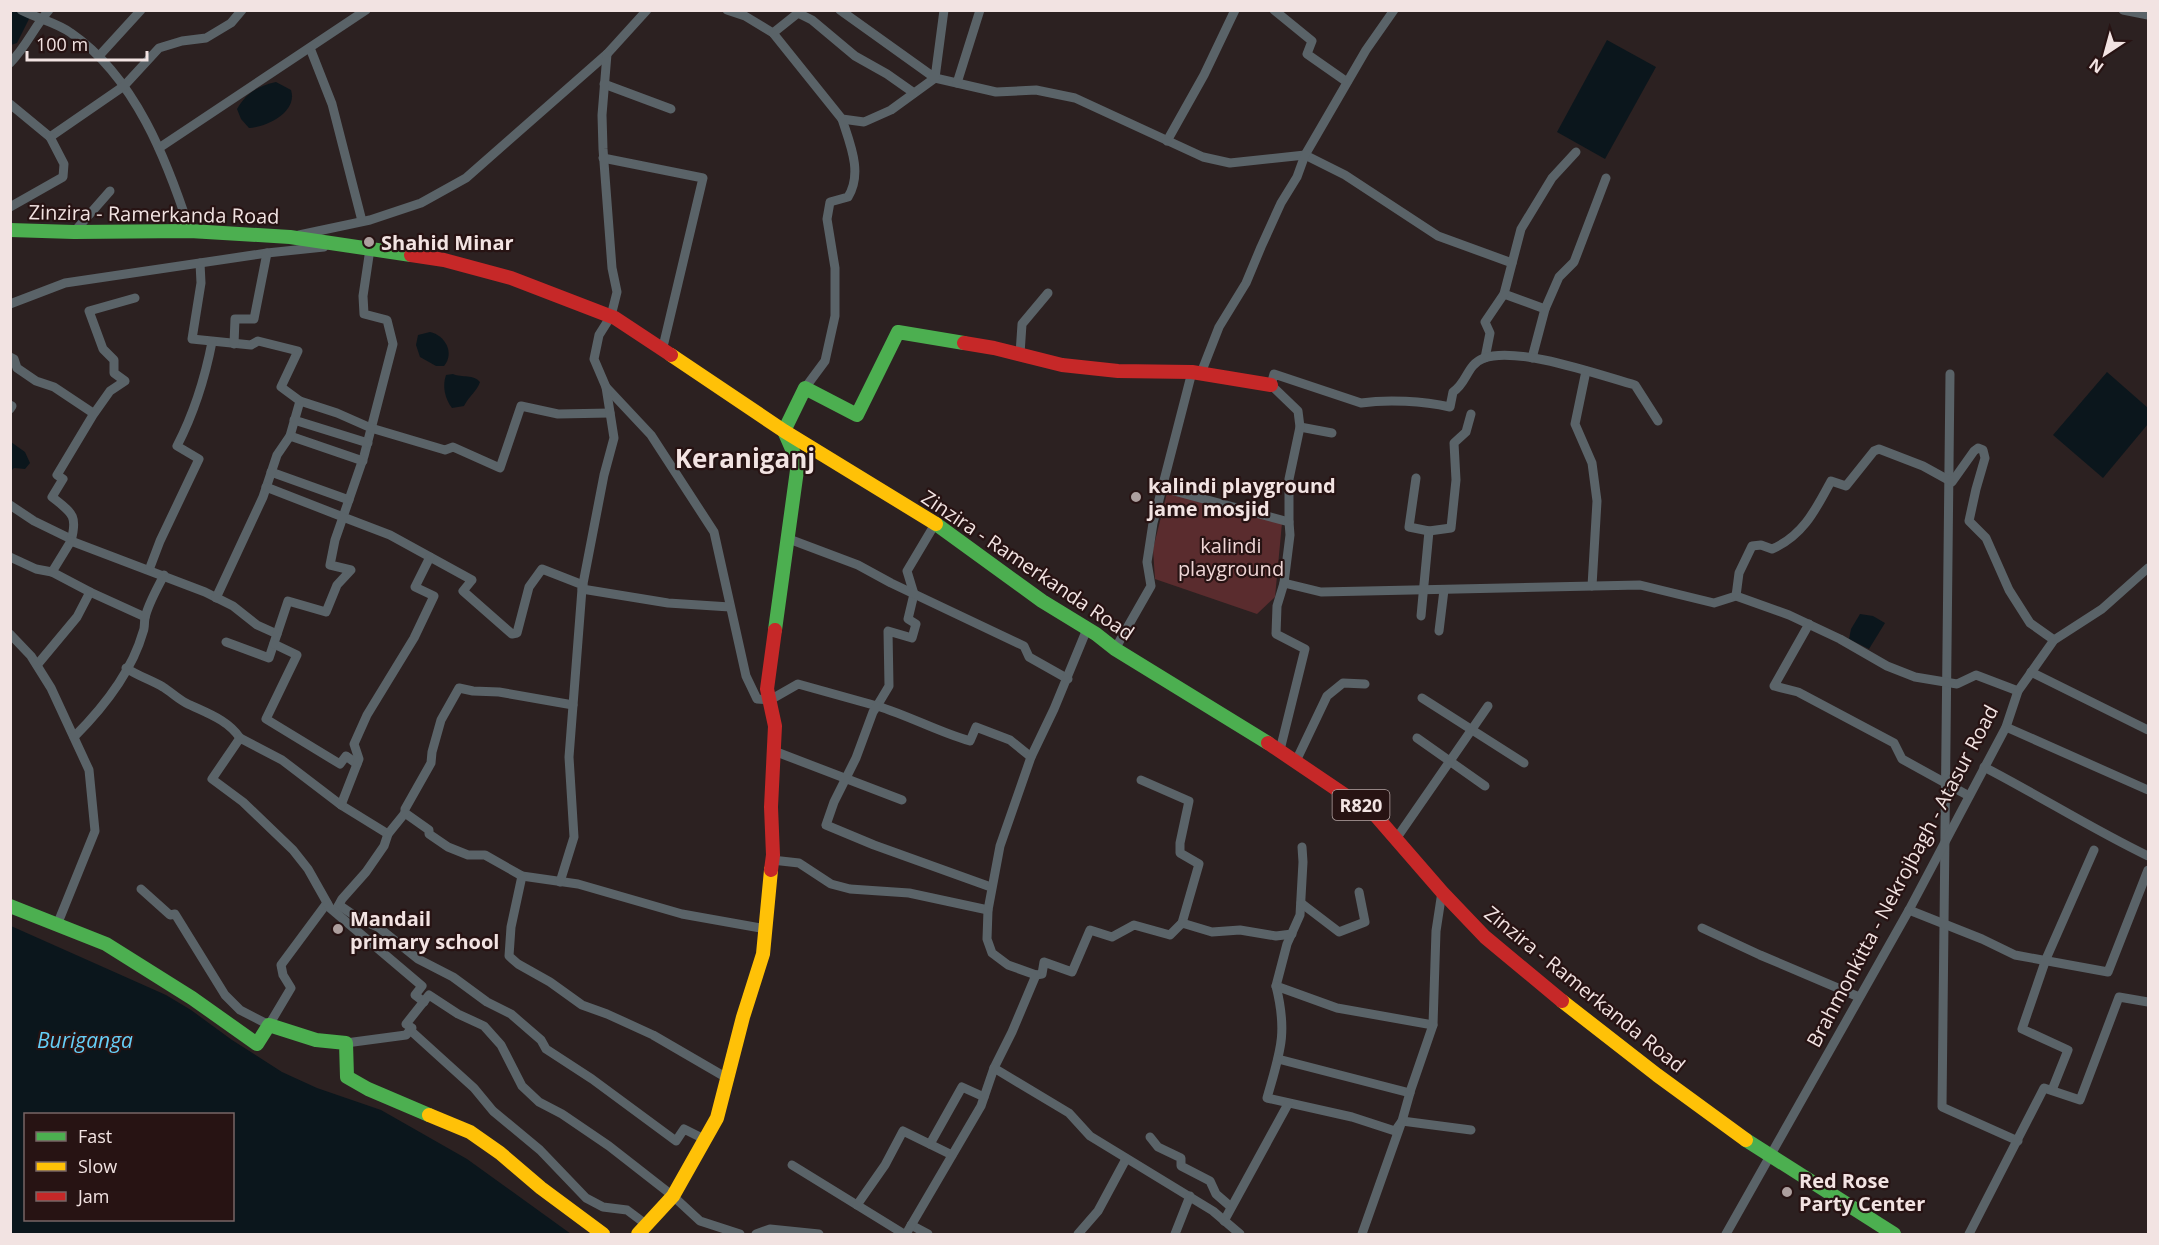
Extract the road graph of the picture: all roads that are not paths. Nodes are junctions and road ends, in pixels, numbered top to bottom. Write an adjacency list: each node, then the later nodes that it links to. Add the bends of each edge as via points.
1 (21, 10): 16 (street)
2 (49, 10): 16 (street)
3 (141, 10): 20 (street)
4 (242, 10): 26 (street, via 231,23 206,38 159,48)
5 (366, 10): 18 (street)
6 (647, 10): 19 (street)
7 (727, 10): 17 (street)
8 (840, 10): 22 (street)
9 (944, 10): 22 (street)
10 (980, 10): 24 (street)
11 (1235, 10): 32 (street)
12 (1274, 10): 23 (street, via 1312,41 1308,54)
13 (1394, 10): 23 (street)
14 (2123, 10): 15 (street)
15 (2148, 15)
16 (40, 20): 20 (street, via 70,31); 21 (street, via 22,52)
17 (773, 33): 27 (street, via 798,13 855,56); 30 (street)
18 (310, 48): 33 (street); 40 (street, via 332,104)
19 (608, 54): 25 (street); 40 (street, via 466,178 421,203)
20 (99, 56): 26 (street)
21 (10, 63)
22 (935, 78): 24 (street); 27 (street)
23 (1347, 82): 35 (street)
24 (957, 83): 32 (street, via 996,92 1036,90 1076,98)
25 (604, 84): 29 (street); 36 (street)
26 (124, 86): 31 (street); 33 (street)
27 (914, 93): 30 (street, via 891,110 864,122)
28 (10, 104): 31 (street)
29 (671, 109)
30 (842, 119): 68 (street, via 855,160 854,188 848,197 830,202 827,219 835,268 835,316 825,361)
31 (50, 137): 39 (street, via 64,164 63,177)
32 (1167, 141): 35 (street, via 1203,157 1230,163)
33 (159, 148): 42 (street)
34 (1576, 152): 49 (street, via 1552,178 1521,229)
35 (1305, 155): 49 (street, via 1345,175 1438,236); 64 (street, via 1246,283)
36 (603, 158): 55 (street, via 617,292); 58 (street, via 703,178)
37 (1606, 178): 54 (street, via 1574,262 1559,277)
38 (110, 191): 43 (street)
39 (10, 207)
40 (363, 221): 44 (street)
41 (10, 230): 43 (main road, Zinzira - Ramerkanda Road / R820)
42 (190, 231): 43 (main road, Zinzira - Ramerkanda Road / R820); 44 (main road, Zinzira - Ramerkanda Road / R820)
43 (74, 232)
44 (290, 237): 45 (main road, Zinzira - Ramerkanda Road / R820)
45 (341, 245): 46 (main road, Zinzira - Ramerkanda Road / R820); 47 (street)
46 (370, 249): 55 (main road, Zinzira - Ramerkanda Road / R820, via 444,260 512,278); 76 (street, via 364,314 387,320 393,344)
47 (267, 253): 48 (street); 57 (street, via 254,319 235,320)
48 (200, 263): 53 (street, via 65,283); 56 (street, via 201,283 192,339)
49 (1512, 263): 51 (street)
50 (1048, 293): 59 (street, via 1022,324)
51 (1504, 294): 54 (street); 61 (street, via 1485,322 1490,333)
52 (135, 298): 70 (street, via 89,310 104,349 114,360 114,373 125,381 110,391)
53 (10, 304)
54 (1545, 309): 62 (street)
55 (611, 316): 58 (main road, Zinzira - Ramerkanda Road / R820); 67 (street, via 599,335 594,359)
56 (212, 342): 57 (street); 97 (street, via 197,402 177,446 199,459)
57 (234, 344): 69 (street, via 252,345 258,340 298,351 281,387)
58 (662, 351): 77 (main road, Zinzira - Ramerkanda Road / R820)
59 (1020, 354): 64 (main road, via 1062,365 1118,371); 68 (main road, via 898,332 857,415)
60 (10, 357): 70 (street, via 17,368 36,381 54,387)
61 (1485, 358): 62 (street); 66 (street, via 1472,365 1462,386 1453,392 1450,406 1361,403 1274,374)
62 (1532, 358): 63 (street)
63 (1586, 371): 74 (street, via 1635,385); 101 (street, via 1575,424 1592,463 1597,501)
64 (1197, 372): 66 (main road); 85 (street)
65 (1950, 374): 199 (street, via 1942,1107)
66 (1271, 385): 75 (street, via 1298,411)
67 (606, 387): 71 (street); 109 (street, via 651,435 714,532)
68 (805, 388): 77 (main road)
69 (300, 401): 73 (street); 76 (street)
70 (93, 413): 93 (street, via 57,475 63,479 52,497 71,512 75,523)
71 (610, 414): 76 (street, via 558,414 521,406 500,468 453,447 445,450); 102 (street, via 614,438)
72 (1471, 414): 91 (street, via 1466,432 1454,443 1456,480 1451,528)
73 (294, 420): 79 (street); 80 (street)
74 (1658, 422)
75 (1300, 427): 78 (street); 89 (street, via 1289,479)
76 (371, 428): 80 (street)
77 (784, 431): 90 (main road, Zinzira - Ramerkanda Road / R820); 92 (main road, via 798,463)
78 (1332, 433)
79 (290, 436): 81 (street); 82 (street, via 277,454)
80 (368, 443): 81 (street)
81 (363, 461): 86 (street)
82 (271, 472): 84 (street); 86 (street)
83 (1416, 478): 91 (street, via 1409,527)
84 (266, 487): 88 (street); 108 (street)
85 (1163, 488): 89 (street); 120 (street, via 1147,562 1151,586)
86 (349, 500): 88 (street)
87 (10, 506): 93 (street)
88 (343, 517): 95 (street, via 390,535); 116 (street, via 330,565 351,570 337,585 326,612 288,601)
89 (1288, 522): 100 (street)
90 (935, 524): 106 (street, via 907,572); 113 (main road, Zinzira - Ramerkanda Road / R820)
91 (1429, 531): 103 (street)
92 (789, 539): 106 (street, via 858,565); 128 (main road, via 770,661)
93 (71, 540): 97 (street); 98 (street)
94 (10, 557): 98 (street)
95 (430, 557): 102 (street, via 472,580 463,591 512,634 517,633 529,587 542,569); 144 (street, via 415,587 434,596 414,638 367,715 354,744)
96 (2148, 568): 117 (street, Brahmonkitta - Nekrojbagh - Atasur Road, via 2102,609)
97 (149, 570): 99 (street)
98 (51, 572): 105 (street)
99 (164, 575): 108 (street); 111 (street)
100 (1284, 583): 103 (street, via 1321,592); 138 (street, via 1277,606 1276,634 1305,649)
101 (1592, 586): 104 (street); 107 (street, via 1640,585 1714,603)
102 (583, 587): 109 (street, via 668,603); 129 (street)
103 (1422, 590): 104 (street); 110 (street)
104 (1444, 590): 114 (street)
105 (90, 592): 111 (street); 121 (street, via 76,617)
106 (914, 594): 124 (street, via 1024,646 1029,657); 130 (street, via 908,619 916,624 912,638 888,631 889,686)
107 (1736, 596): 112 (street); 117 (street, via 1739,573 1752,546 1772,549 1785,543 1812,517 1831,481 1846,486 1874,451 1888,451 1952,482 1978,448 1985,458 1969,521 1986,538 2009,590 2030,623)
108 (216, 598): 116 (street)
109 (730, 607): 128 (street, via 746,676 757,699)
110 (1421, 616)
111 (145, 617): 122 (street, via 144,631)
112 (1809, 624): 126 (street, via 1915,677 1956,684 1976,675); 150 (street, via 1774,686 1798,692 1894,743 1902,759)
113 (1087, 629): 120 (main road, Zinzira - Ramerkanda Road / R820); 124 (street)
114 (1439, 632)
115 (10, 634): 121 (street)
116 (277, 634): 119 (street)
117 (2054, 640): 123 (street, Brahmonkitta - Nekrojbagh - Atasur Road)
118 (226, 642): 119 (street, via 269,658)
119 (274, 644): 144 (street, via 297,655 266,718 340,764 346,756)
120 (1115, 649): 138 (main road, Zinzira - Ramerkanda Road / R820)
121 (37, 665): 135 (street)
122 (126, 668): 135 (street, via 94,718); 136 (street, via 209,712 234,729)
123 (2031, 672): 126 (street, Brahmonkitta - Nekrojbagh - Atasur Road); 134 (street)
124 (1068, 679): 140 (street)
125 (1365, 684): 141 (street, via 1342,682 1327,696)
126 (2018, 691): 132 (street, Brahmonkitta - Nekrojbagh - Atasur Road)
127 (1422, 698): 133 (street)
128 (770, 700): 130 (street, via 798,684); 139 (main road)
129 (573, 705): 153 (street, via 459,688 441,720 431,763); 162 (street, via 569,757 574,837)
130 (877, 706): 140 (street, via 970,741 976,727 1010,740); 146 (street)
131 (1488, 706): 133 (street)
132 (2006, 727): 145 (street, Brahmonkitta - Nekrojbagh - Atasur Road); 149 (street)
133 (1472, 730): 142 (street); 143 (street)
134 (2148, 730)
135 (74, 737): 174 (street, via 89,770 95,831)
136 (240, 738): 152 (street, via 282,760); 167 (street, via 212,779 243,802 293,850)
137 (1417, 738): 142 (street)
138 (1280, 750): 141 (main road, Zinzira - Ramerkanda Road / R820)
139 (774, 751): 146 (street); 159 (main road)
140 (1031, 757): 171 (street, via 1000,846)
141 (1296, 761): 155 (main road, Zinzira - Ramerkanda Road / R820, via 1376,816)
142 (1450, 761): 148 (street); 155 (street)
143 (1524, 763)
144 (357, 764): 152 (street)
145 (1984, 767): 150 (street, Brahmonkitta - Nekrojbagh - Atasur Road); 158 (street)
146 (846, 778): 151 (street); 163 (street, via 826,825)
147 (1141, 780): 173 (street, via 1189,801 1180,853 1199,864)
148 (1485, 786)
149 (2148, 790)
150 (1969, 796): 172 (street, Brahmonkitta - Nekrojbagh - Atasur Road)
151 (903, 800)
152 (341, 805): 154 (street)
153 (405, 813): 154 (street); 161 (street, via 448,847 468,855 485,855)
154 (388, 834): 170 (street, via 378,855)
155 (1396, 839): 166 (main road, Zinzira - Ramerkanda Road / R820)
156 (1302, 847): 168 (street)
157 (2094, 850): 178 (street)
158 (2148, 856)
159 (772, 860): 171 (street, via 799,863 831,884 850,889 909,893); 176 (main road)
160 (2148, 870): 178 (street, via 2108,972)
161 (522, 876): 162 (street); 190 (street, via 509,956 582,1005 653,1035)
162 (560, 882): 176 (street, via 682,914)
163 (988, 886)
164 (141, 890): 184 (street, via 170,915 175,914 225,995 240,1010)
165 (1359, 892): 168 (street, via 1365,922 1339,932)
166 (1442, 892): 185 (street, via 1434,954); 202 (main road, Zinzira - Ramerkanda Road / R820, via 1485,938 1557,997)
167 (327, 903): 170 (street); 184 (street, via 281,965 291,988)
168 (1301, 903): 177 (street)
169 (10, 906): 174 (main road)
170 (337, 909): 182 (street, via 422,986 415,995); 198 (street, via 378,927 418,959 511,1014 546,1049 676,1141 684,1129)
171 (988, 910): 179 (street, via 987,939 992,953 1008,965)
172 (1909, 910): 178 (street, via 2014,955); 181 (street, Brahmonkitta - Nekrojbagh - Atasur Road)
173 (1182, 923): 177 (street, via 1212,932); 179 (street, via 1170,934 1134,925 1112,937 1090,930 1072,972 1044,962 1042,974)
174 (57, 925): 184 (main road, via 106,944 257,1044)
175 (1702, 928): 181 (street)
176 (766, 929): 190 (main road, via 763,954)
177 (1292, 934): 180 (street)
178 (2046, 959): 191 (street, via 2022,1029 2067,1050)
179 (1036, 975): 189 (street)
180 (1276, 986): 185 (street, via 1337,1008); 188 (street, via 1283,1036)
181 (1859, 997): 202 (street, Brahmonkitta - Nekrojbagh - Atasur Road)
182 (424, 1002): 186 (street, via 406,1024); 205 (street, via 429,995 484,1026 501,1045 522,1086 539,1102 609,1146)
183 (2148, 1002): 191 (street, via 2119,997 2080,1100)
184 (269, 1025): 187 (main road, via 303,1038)
185 (1433, 1025): 192 (street)
186 (410, 1030): 187 (street, via 399,1037); 211 (street, via 586,1198 603,1207 627,1210)
187 (346, 1042): 213 (main road, via 347,1077 470,1131)
188 (1278, 1059): 192 (street); 194 (street, via 1267,1098)
189 (994, 1068): 193 (street); 203 (street, via 1069,1113 1090,1136)
190 (727, 1078): 198 (main road, via 717,1118)
191 (2052, 1090): 199 (street, via 2044,1088)
192 (1410, 1093): 195 (street)
193 (984, 1097): 200 (street, via 962,1087); 201 (street)
194 (1288, 1104): 195 (street, via 1352,1117 1395,1131); 208 (street)
195 (1402, 1121): 196 (street); 222 (street)
196 (1471, 1130)
197 (1150, 1137): 208 (street, via 1158,1147 1181,1158 1181,1166 1210,1181 1216,1194)
198 (704, 1139): 205 (main road)
199 (2018, 1141): 225 (street)
200 (930, 1144): 201 (street); 207 (street, via 903,1131)
201 (952, 1155): 210 (street)
202 (1771, 1156): 223 (street, Brahmonkitta - Nekrojbagh - Atasur Road); 224 (main road, Zinzira - Ramerkanda Road / R820)
203 (1126, 1159): 206 (street); 219 (street, via 1098,1211)
204 (792, 1165): 207 (street)
205 (673, 1196): 211 (main road); 214 (street, via 700,1221)
206 (1190, 1196): 209 (street); 220 (street)
207 (857, 1205): 217 (street)
208 (1231, 1207): 209 (street)
209 (1224, 1221): 221 (street)
210 (911, 1225): 217 (street); 218 (street)
211 (642, 1229)
212 (785, 1232): 215 (street, via 770,1229); 216 (street)
213 (603, 1234)
214 (740, 1234)
215 (756, 1234)
216 (819, 1234)
217 (905, 1234)
218 (928, 1234)
219 (1078, 1234)
220 (1175, 1234)
221 (1240, 1234)
222 (1362, 1234)
223 (1726, 1234)
224 (1893, 1234)
225 (1969, 1234)

